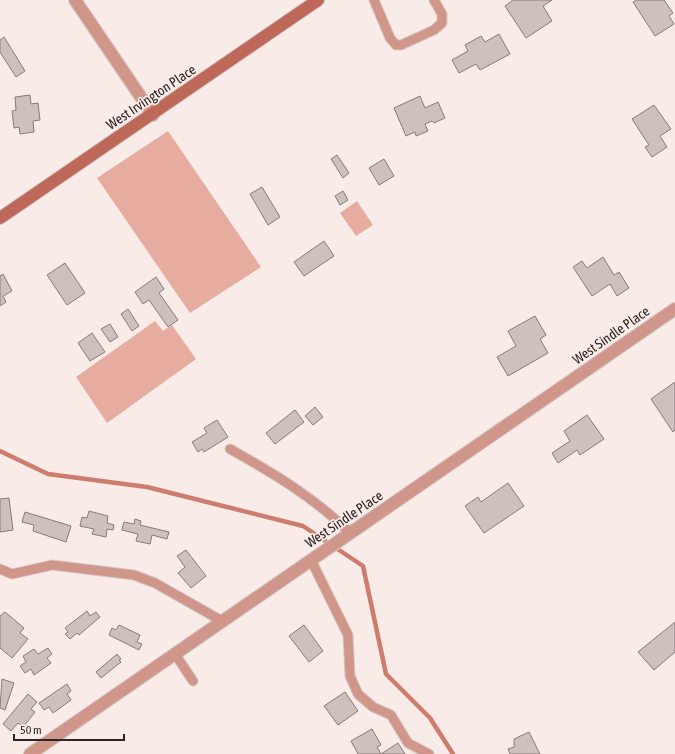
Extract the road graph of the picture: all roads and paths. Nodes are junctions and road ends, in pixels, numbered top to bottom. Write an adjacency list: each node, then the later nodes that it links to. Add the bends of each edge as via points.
1 (75, 0): 5 (street)
2 (318, 0): 5 (street, West Irvington Place)
3 (374, 0): 4 (lane, via 390,38 396,45 401,45 434,30 442,23 442,14)
4 (434, 0)
5 (153, 114): 6 (street, West Irvington Place)
6 (0, 218)
7 (675, 309): 9 (street, West Sindle Place)
8 (230, 449): 9 (lane, via 277,475 330,513)
9 (350, 533): 10 (street, West Sindle Place)
10 (311, 560): 12 (street, West Sindle Place); 16 (lane, via 348,635 350,676 358,694 374,708 391,715 408,743)
11 (1, 571): 12 (lane, via 12,574 52,565 134,575 155,583)
12 (222, 621): 13 (street, West Sindle Place)
13 (175, 654): 14 (lane); 15 (street, West Sindle Place)
14 (193, 681)
15 (30, 754)
16 (429, 754)

